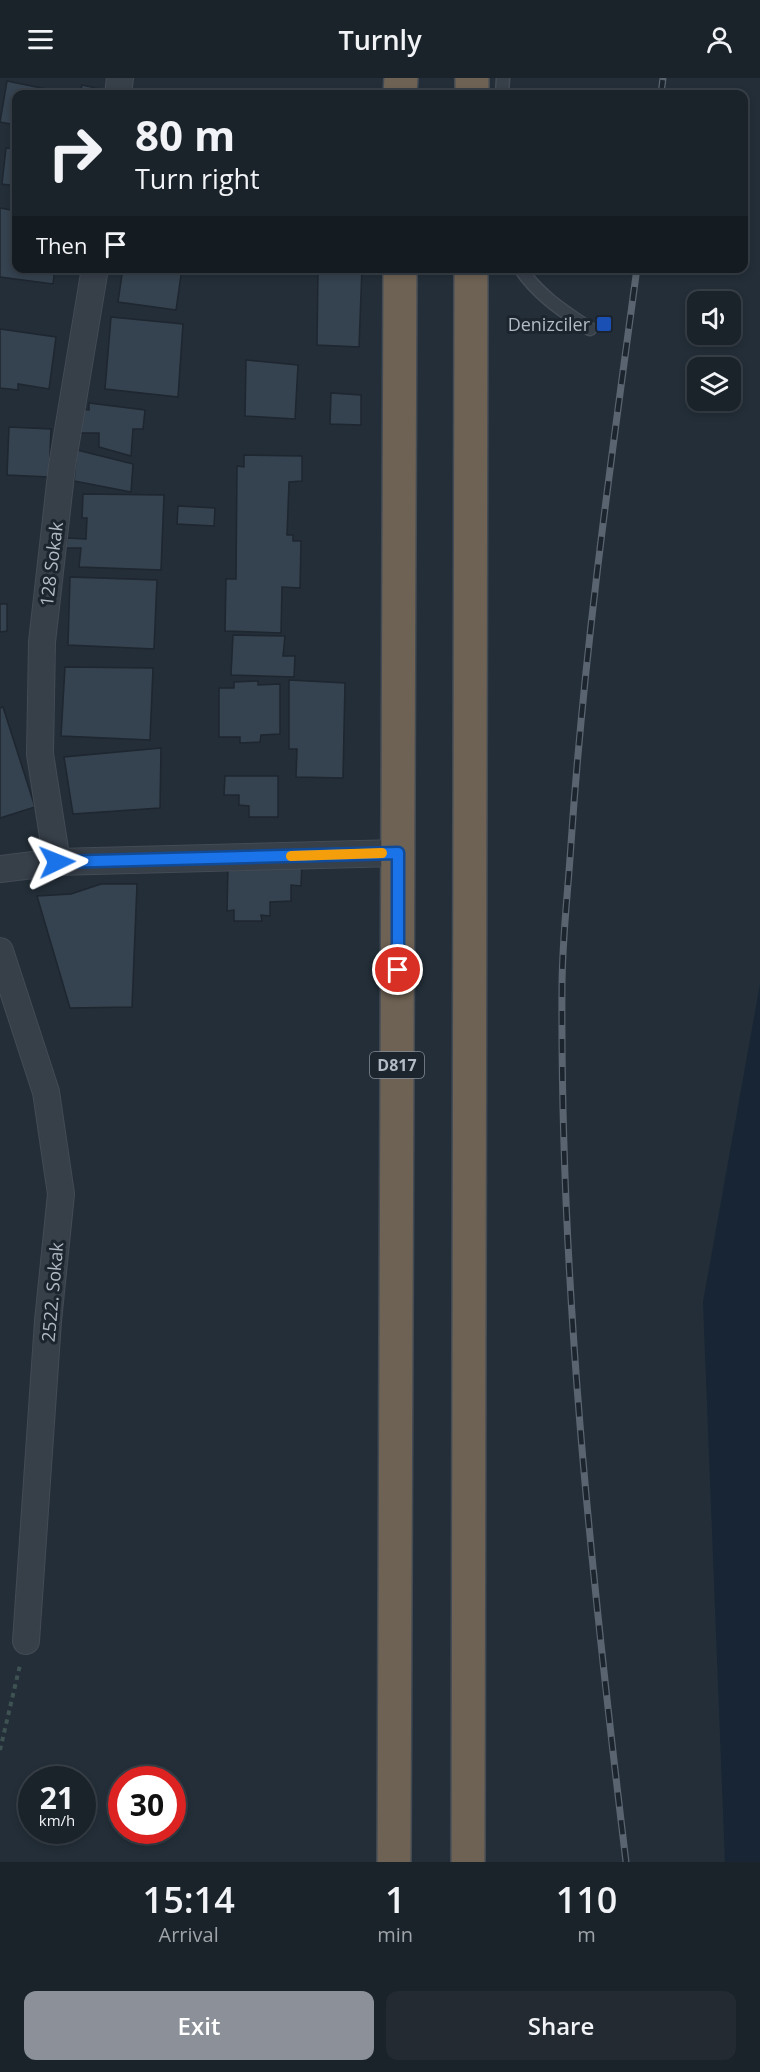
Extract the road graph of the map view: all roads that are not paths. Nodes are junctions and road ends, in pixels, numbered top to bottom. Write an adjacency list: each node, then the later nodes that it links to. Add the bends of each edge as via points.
1 (94, 273): 7 (street, 128 Sokak, via 63,466 42,642 40,754)
2 (400, 273): 6 (highway, D817)
3 (471, 273): 12 (highway)
4 (523, 273): 5 (lane, via 554,306)
5 (590, 329)
6 (398, 853): 7 (street); 11 (highway, D817)
7 (57, 862): 8 (street)
8 (0, 869)
9 (0, 951): 10 (street, 2522. Sokak, via 45,1092 61,1194)
10 (26, 1641)
11 (394, 1862)
12 (468, 1862)

